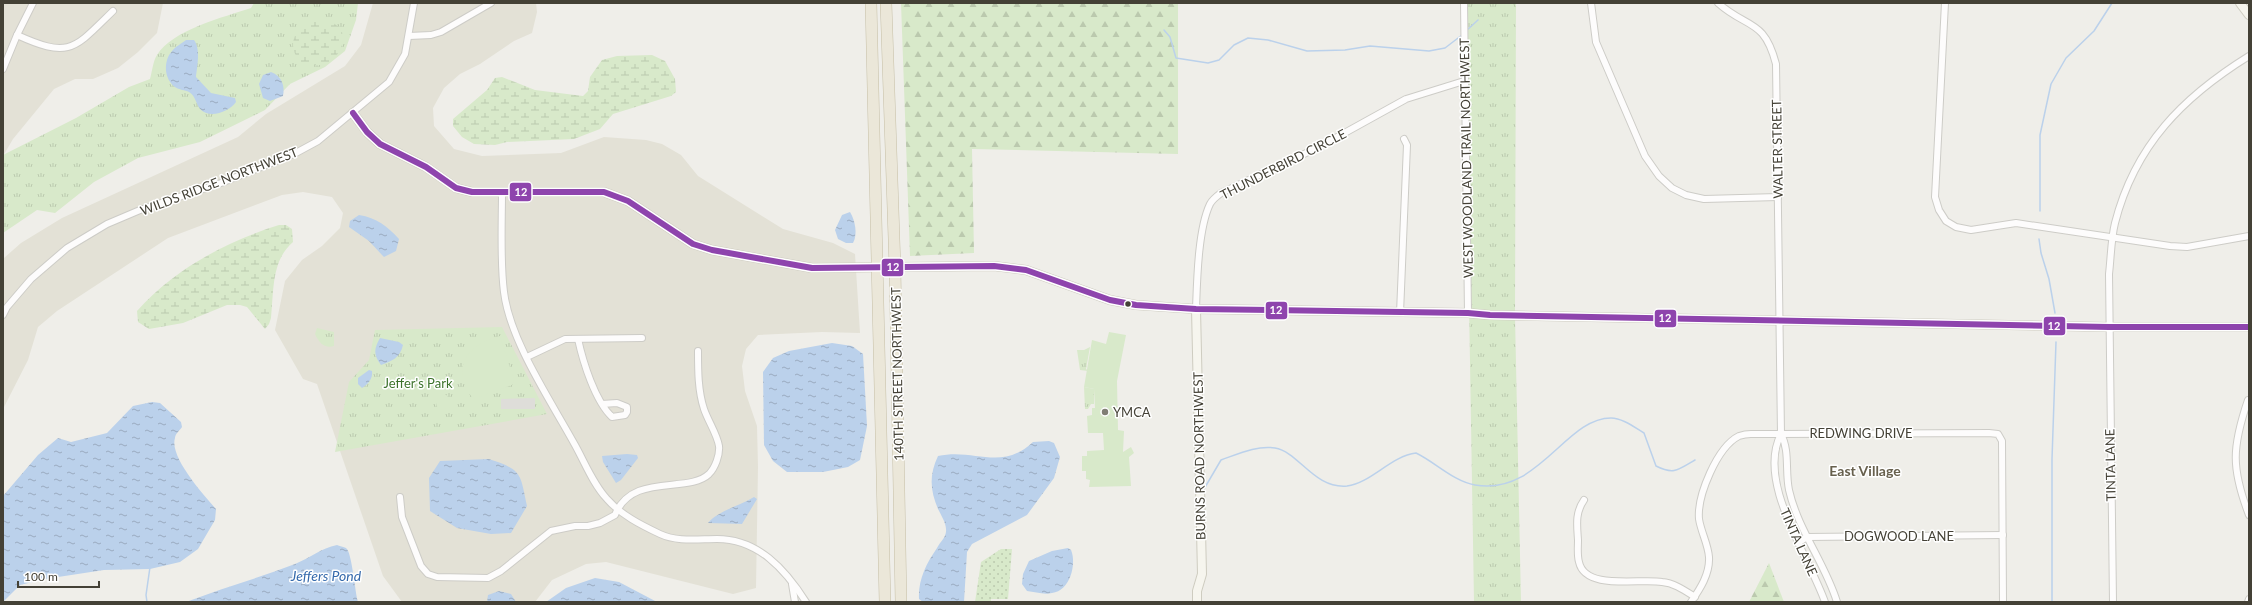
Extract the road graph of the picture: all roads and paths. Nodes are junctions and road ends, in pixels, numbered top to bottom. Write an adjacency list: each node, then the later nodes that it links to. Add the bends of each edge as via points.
1 (33, 3): 13 (street)
2 (414, 3): 14 (street, WILDS RIDGE NORTHWEST)
3 (491, 3): 14 (street, via 441,32)
4 (871, 3): 24 (highway, 140TH STREET NORTHWEST)
5 (886, 3): 25 (highway, 140TH STREET NORTHWEST)
6 (1464, 3): 17 (street, WEST WOODLAND TRAIL NORTHWEST)
7 (1591, 3): 21 (street, via 1596,42 1645,156 1659,176 1672,188 1686,195 1704,199)
8 (1718, 3): 21 (street, WALTER STREET, via 1757,28 1766,37 1772,50 1776,64)
9 (1945, 3): 23 (street, via 1934,197 1946,221 1956,227 1971,230 2016,223)
10 (2240, 3): 12 (street)
11 (114, 11): 13 (street, via 84,39 70,46 56,49)
12 (2249, 15)
13 (17, 35): 16 (street)
14 (409, 36): 18 (street, WILDS RIDGE NORTHWEST, via 405,54 389,82)
15 (2249, 56): 23 (street, TINTA LANE, via 2216,77 2184,103 2151,143 2132,175)
16 (3, 69)
17 (1464, 81): 26 (street, THUNDERBIRD CIRCLE, via 1406,99 1321,146 1221,193 1211,202 1206,216 1198,270); 28 (street, WEST WOODLAND TRAIL NORTHWEST)
18 (353, 113): 20 (street, via 380,144 426,167 456,188 472,192); 29 (street, WILDS RIDGE NORTHWEST, via 318,141 294,154 107,224 67,248 31,279)
19 (1404, 139): 27 (street, via 1408,145)
20 (502, 192): 24 (street, via 604,192 628,201 693,244 712,250 812,268); 36 (street, via 504,292 512,323)
21 (1778, 197): 30 (street, WALTER STREET)
22 (2249, 236): 23 (street, via 2187,247)
23 (2113, 237): 31 (street, TINTA LANE, via 2109,274)
24 (879, 268): 25 (street); 48 (highway, 140TH STREET NORTHWEST)
25 (895, 268): 26 (street, via 994,266 1026,270 1110,300 1136,305); 54 (highway, 140TH STREET NORTHWEST)
26 (1196, 309): 27 (street); 55 (street, BURNS ROAD NORTHWEST, via 1202,574)
27 (1400, 313): 28 (street)
28 (1468, 313): 30 (street)
29 (3, 315)
30 (1781, 322): 31 (street); 39 (street, TINTA LANE)
31 (2109, 327): 32 (street); 59 (street, TINTA LANE)
32 (2249, 328)
33 (642, 338): 34 (street)
34 (578, 339): 36 (street, via 557,342); 38 (street)
35 (698, 351): 42 (street, via 699,385 704,407 719,446 715,465 708,475 696,481 643,489 630,496)
36 (527, 357): 42 (street, via 592,476)
37 (2248, 400): 43 (street, via 2236,437 2235,462 2240,494)
38 (602, 404)
39 (1781, 434): 44 (street, REDWING DRIVE, via 1998,434 2002,441); 45 (street, TINTA LANE, via 1786,443 1789,490); 46 (street, TINTA LANE, via 1776,444 1778,489 1784,514); 49 (street, REDWING DRIVE, via 1739,436 1729,445 1704,484 1699,519 1709,557 1707,574)
40 (400, 497): 42 (street, via 402,517 421,566 428,574 450,578 488,578 501,571 551,530 600,523 615,515)
41 (1584, 500): 49 (street, via 1578,509 1577,517 1578,563 1585,573 1595,579 1608,581 1661,581 1675,585)
42 (617, 509): 47 (street, via 624,516 662,535 694,540 736,541 758,549 780,566)
43 (2249, 515)
44 (2003, 535): 45 (street, DOGWOOD LANE); 58 (street, REDWING DRIVE)
45 (1807, 536): 46 (street); 57 (street, TINTA LANE)
46 (1798, 543): 56 (street, TINTA LANE)
47 (792, 583): 50 (street); 51 (street)
48 (885, 587): 52 (highway, 140TH STREET NORTHWEST); 53 (street)
49 (1693, 599)
50 (795, 602)
51 (806, 602)
52 (885, 602)
53 (888, 602)
54 (901, 602)
55 (1197, 602)
56 (1825, 602)
57 (1837, 602)
58 (2003, 602)
59 (2113, 602)

